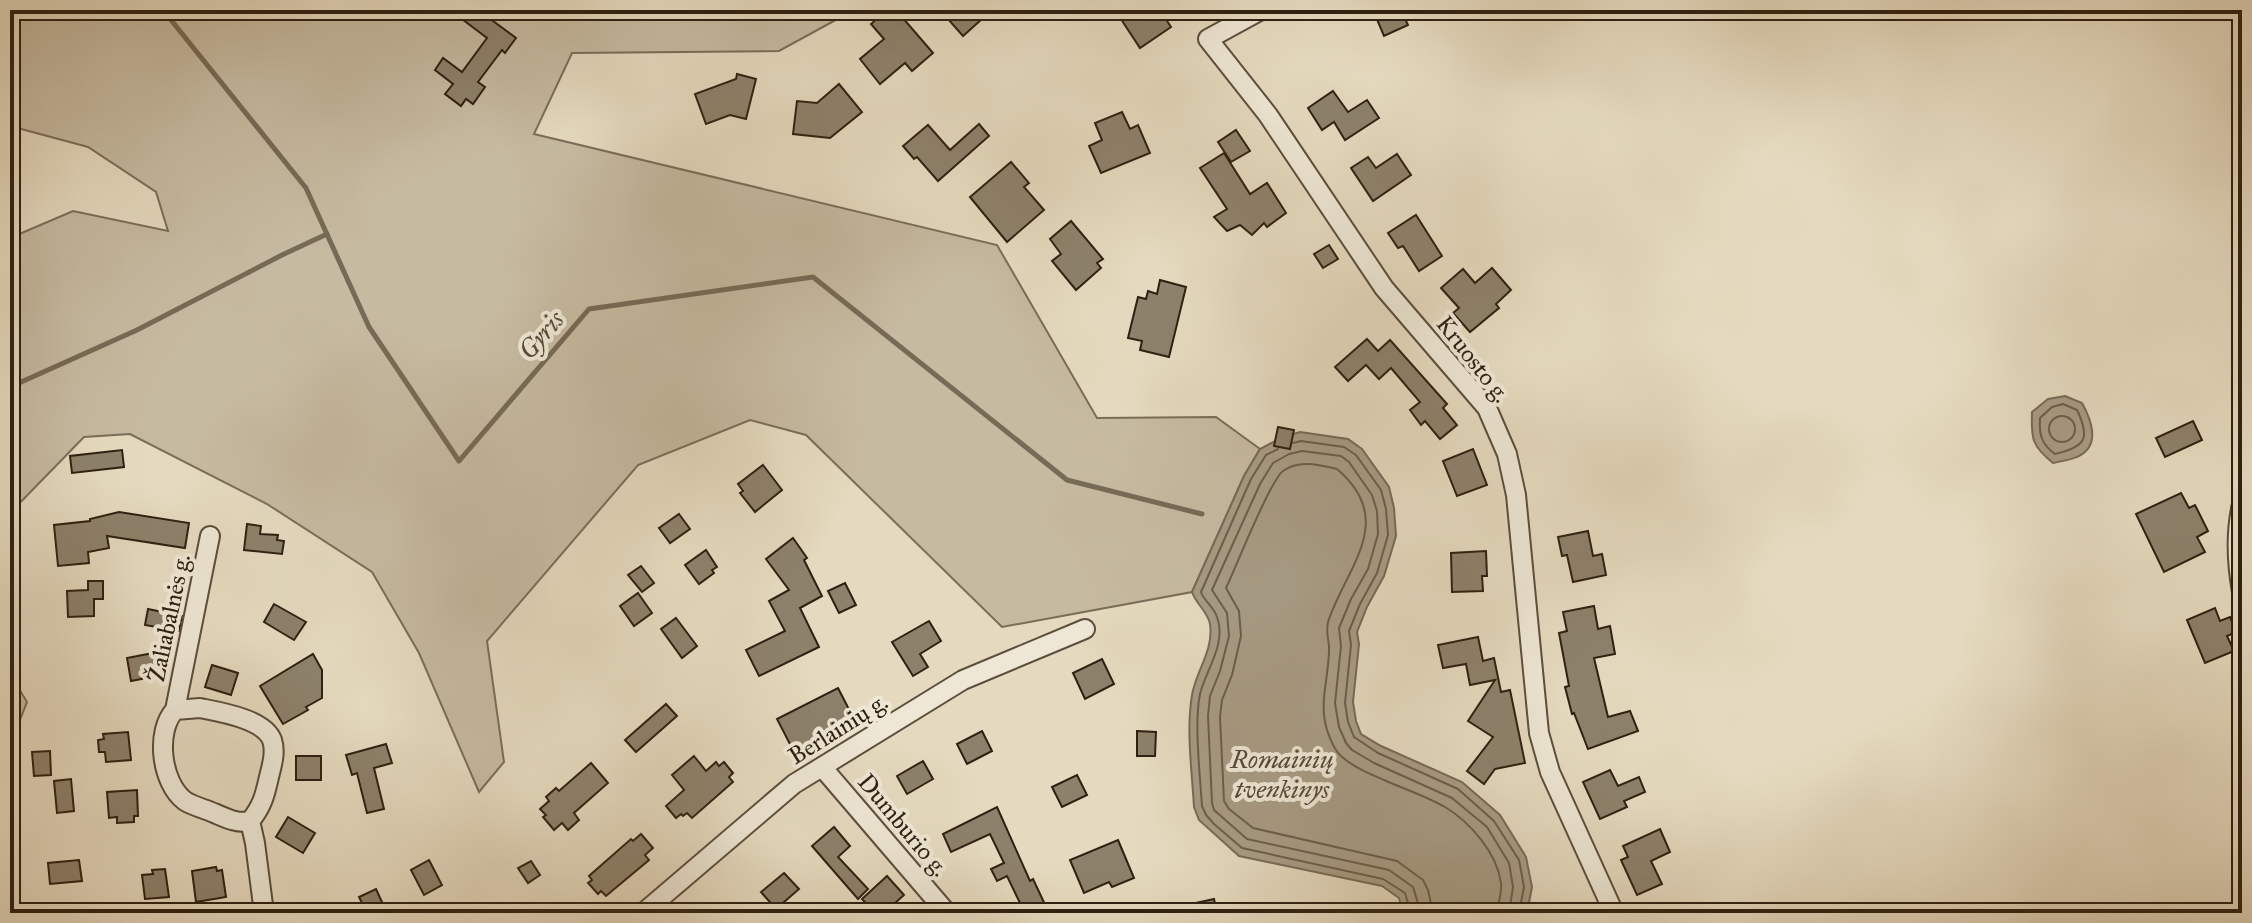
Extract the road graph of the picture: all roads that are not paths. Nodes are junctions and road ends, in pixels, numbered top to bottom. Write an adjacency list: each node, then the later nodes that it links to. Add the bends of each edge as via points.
1 (1261, 10): 12 (street, Kruosto g., via 1208,39 1268,115 1384,288 1487,408 1507,454 1516,495 1539,733 1550,772)
2 (2242, 504): 4 (street)
3 (210, 536): 6 (street, Žaliabalnės g.)
4 (2242, 592)
5 (1085, 629): 7 (street, Berlainių g., via 963,680)
6 (175, 710): 8 (street, Žaliabalnės g., via 164,729 165,767 173,788 186,802 235,821); 8 (street, Žaliabalnės g., via 200,708 238,716 267,731 274,756 264,802)
7 (822, 767): 10 (street, Berlainių g., via 794,784); 11 (street, Dumburio g.)
8 (250, 821): 9 (street)
9 (264, 913)
10 (643, 913)
11 (947, 913)
12 (1614, 913)

